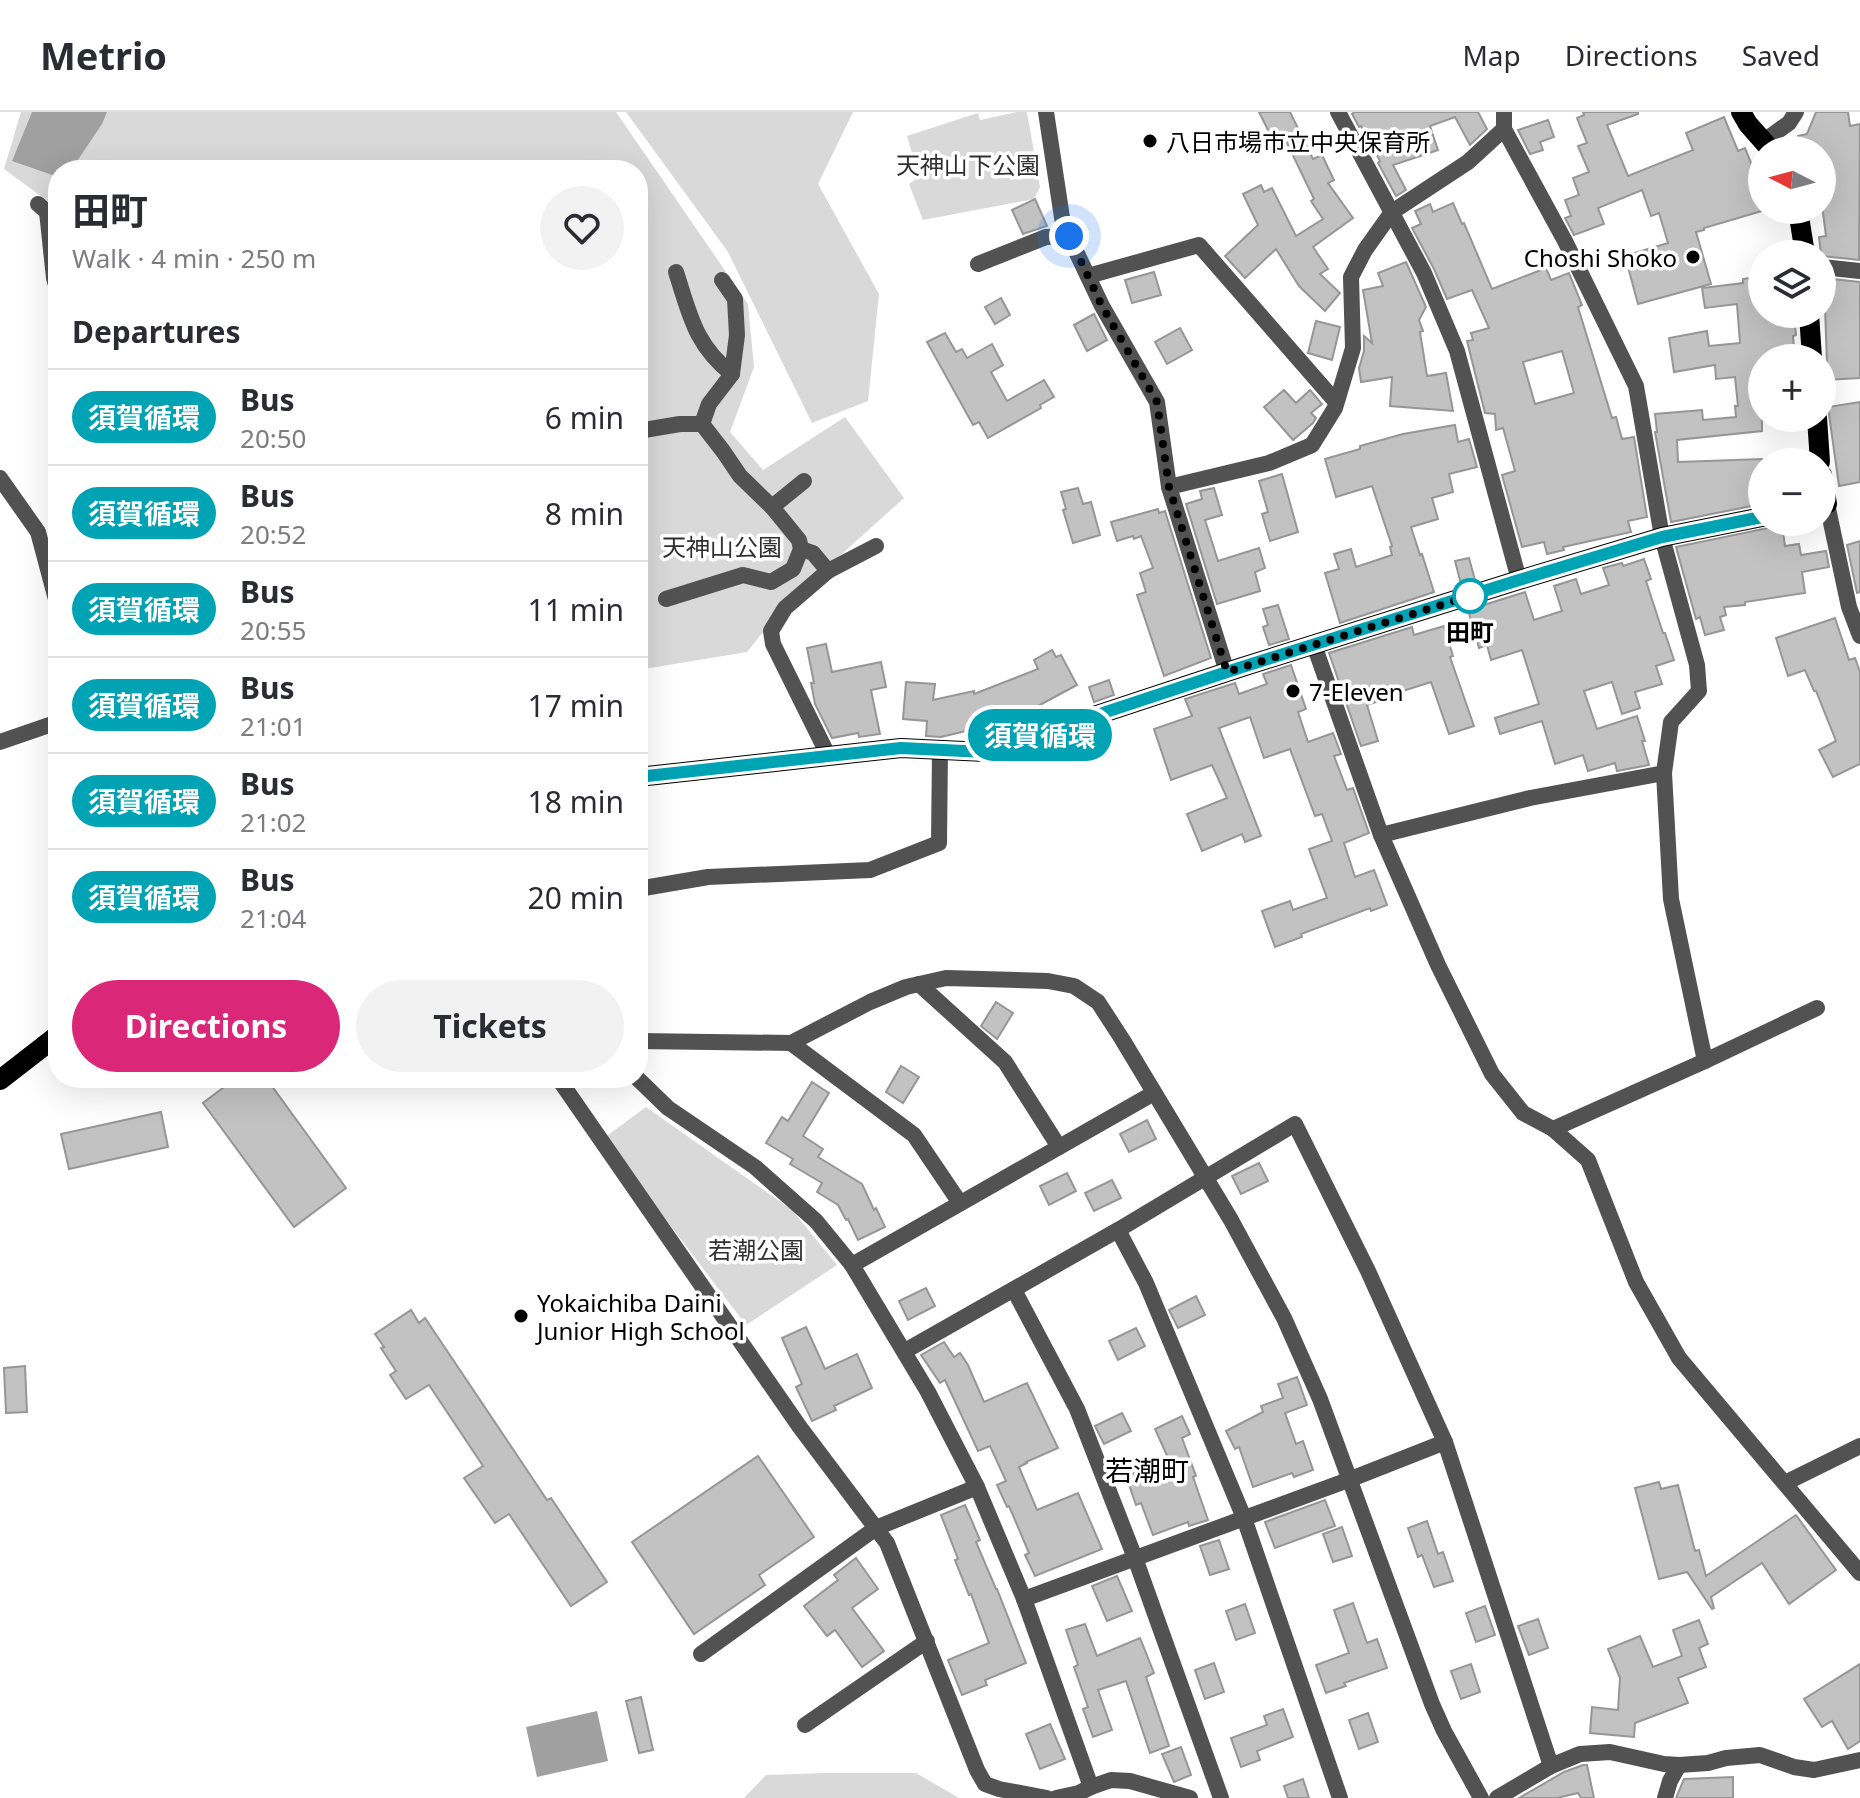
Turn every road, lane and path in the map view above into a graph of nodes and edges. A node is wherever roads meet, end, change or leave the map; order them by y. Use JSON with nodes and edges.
{"nodes":[{"id":1,"x":1046,"y":112,"type":"edge"},
{"id":2,"x":1338,"y":112,"type":"edge"},
{"id":3,"x":1741,"y":112,"type":"edge"},
{"id":4,"x":1796,"y":112,"type":"edge"},
{"id":5,"x":1504,"y":121,"type":"edge"},
{"id":6,"x":1759,"y":136,"type":"edge"},
{"id":7,"x":1777,"y":136,"type":"edge"},
{"id":8,"x":38,"y":204,"type":"dead end"},
{"id":9,"x":1392,"y":212,"type":"junction"},
{"id":10,"x":48,"y":221,"type":"edge"},
{"id":11,"x":1069,"y":236,"type":"junction"},
{"id":12,"x":978,"y":264,"type":"dead end"},
{"id":13,"x":1836,"y":268,"type":"edge"},
{"id":14,"x":1860,"y":271,"type":"edge"},
{"id":15,"x":676,"y":272,"type":"dead end"},
{"id":16,"x":1088,"y":276,"type":"junction"},
{"id":17,"x":722,"y":280,"type":"dead end"},
{"id":18,"x":732,"y":374,"type":"junction"},
{"id":19,"x":1336,"y":402,"type":"junction"},
{"id":20,"x":702,"y":424,"type":"junction"},
{"id":21,"x":648,"y":429,"type":"edge"},
{"id":22,"x":0,"y":478,"type":"edge"},
{"id":23,"x":804,"y":481,"type":"dead end"},
{"id":24,"x":1169,"y":487,"type":"junction"},
{"id":25,"x":772,"y":507,"type":"junction"},
{"id":26,"x":1748,"y":520,"type":"edge"},
{"id":27,"x":1832,"y":536,"type":"edge"},
{"id":28,"x":1662,"y":537,"type":"junction"},
{"id":29,"x":876,"y":546,"type":"dead end"},
{"id":30,"x":801,"y":549,"type":"junction"},
{"id":31,"x":48,"y":570,"type":"edge"},
{"id":32,"x":828,"y":571,"type":"junction"},
{"id":33,"x":1519,"y":580,"type":"junction"},
{"id":34,"x":666,"y":599,"type":"dead end"},
{"id":35,"x":1860,"y":636,"type":"edge"},
{"id":36,"x":1314,"y":645,"type":"junction"},
{"id":37,"x":1227,"y":672,"type":"junction"},
{"id":38,"x":48,"y":725,"type":"edge"},
{"id":39,"x":0,"y":742,"type":"edge"},
{"id":40,"x":940,"y":750,"type":"junction"},
{"id":41,"x":828,"y":755,"type":"junction"},
{"id":42,"x":1664,"y":773,"type":"junction"},
{"id":43,"x":648,"y":776,"type":"edge"},
{"id":44,"x":1381,"y":835,"type":"junction"},
{"id":45,"x":648,"y":887,"type":"edge"},
{"id":46,"x":919,"y":984,"type":"junction"},
{"id":47,"x":1817,"y":1008,"type":"dead end"},
{"id":48,"x":648,"y":1041,"type":"edge"},
{"id":49,"x":48,"y":1043,"type":"edge"},
{"id":50,"x":791,"y":1043,"type":"junction"},
{"id":51,"x":1705,"y":1061,"type":"junction"},
{"id":52,"x":0,"y":1080,"type":"edge"},
{"id":53,"x":565,"y":1088,"type":"edge"},
{"id":54,"x":647,"y":1088,"type":"edge"},
{"id":55,"x":1154,"y":1093,"type":"junction"},
{"id":56,"x":1553,"y":1129,"type":"junction"},
{"id":57,"x":1059,"y":1147,"type":"junction"},
{"id":58,"x":1206,"y":1178,"type":"junction"},
{"id":59,"x":960,"y":1203,"type":"junction"},
{"id":60,"x":1118,"y":1230,"type":"junction"},
{"id":61,"x":852,"y":1265,"type":"junction"},
{"id":62,"x":1014,"y":1290,"type":"junction"},
{"id":63,"x":905,"y":1351,"type":"junction"},
{"id":64,"x":1445,"y":1442,"type":"junction"},
{"id":65,"x":1860,"y":1446,"type":"edge"},
{"id":66,"x":1351,"y":1479,"type":"junction"},
{"id":67,"x":1785,"y":1483,"type":"junction"},
{"id":68,"x":977,"y":1487,"type":"junction"},
{"id":69,"x":1244,"y":1518,"type":"junction"},
{"id":70,"x":876,"y":1528,"type":"junction"},
{"id":71,"x":1135,"y":1558,"type":"junction"},
{"id":72,"x":1860,"y":1573,"type":"edge"},
{"id":73,"x":1024,"y":1599,"type":"junction"},
{"id":74,"x":927,"y":1641,"type":"junction"},
{"id":75,"x":701,"y":1654,"type":"dead end"},
{"id":76,"x":805,"y":1725,"type":"dead end"},
{"id":77,"x":1860,"y":1760,"type":"edge"},
{"id":78,"x":1679,"y":1765,"type":"junction"},
{"id":79,"x":1551,"y":1766,"type":"junction"},
{"id":80,"x":1091,"y":1787,"type":"junction"},
{"id":81,"x":1047,"y":1798,"type":"edge"},
{"id":82,"x":1056,"y":1798,"type":"edge"},
{"id":83,"x":1190,"y":1798,"type":"edge"},
{"id":84,"x":1221,"y":1798,"type":"edge"},
{"id":85,"x":1340,"y":1798,"type":"edge"},
{"id":86,"x":1481,"y":1798,"type":"edge"},
{"id":87,"x":1497,"y":1798,"type":"edge"},
{"id":88,"x":1665,"y":1798,"type":"edge"}],
"edges":[{"from":1,"to":11,"type":"street"},
{"from":2,"to":9,"type":"street"},
{"from":3,"to":6,"type":"main road"},
{"from":4,"to":7,"type":"street"},
{"from":5,"to":9,"type":"street"},
{"from":5,"to":28,"type":"street"},
{"from":8,"to":10,"type":"street"},
{"from":9,"to":19,"type":"street"},
{"from":9,"to":33,"type":"street"},
{"from":11,"to":12,"type":"street"},
{"from":11,"to":16,"type":"street"},
{"from":13,"to":14,"type":"street"},
{"from":15,"to":18,"type":"street"},
{"from":16,"to":19,"type":"street"},
{"from":16,"to":24,"type":"street"},
{"from":17,"to":18,"type":"street"},
{"from":18,"to":20,"type":"street"},
{"from":19,"to":24,"type":"street"},
{"from":20,"to":21,"type":"street"},
{"from":20,"to":25,"type":"street"},
{"from":22,"to":31,"type":"street"},
{"from":23,"to":25,"type":"street"},
{"from":24,"to":37,"type":"street"},
{"from":25,"to":30,"type":"street"},
{"from":26,"to":28,"type":"main road"},
{"from":27,"to":35,"type":"street"},
{"from":28,"to":33,"type":"main road"},
{"from":28,"to":42,"type":"street"},
{"from":29,"to":32,"type":"street"},
{"from":30,"to":32,"type":"street"},
{"from":30,"to":34,"type":"street"},
{"from":32,"to":41,"type":"street"},
{"from":33,"to":36,"type":"main road"},
{"from":36,"to":37,"type":"main road"},
{"from":36,"to":44,"type":"street"},
{"from":37,"to":40,"type":"main road"},
{"from":38,"to":39,"type":"street"},
{"from":40,"to":41,"type":"main road"},
{"from":40,"to":45,"type":"street"},
{"from":41,"to":43,"type":"main road"},
{"from":42,"to":44,"type":"street"},
{"from":42,"to":51,"type":"street"},
{"from":44,"to":56,"type":"street"},
{"from":46,"to":50,"type":"street"},
{"from":46,"to":55,"type":"street"},
{"from":46,"to":57,"type":"street"},
{"from":47,"to":51,"type":"street"},
{"from":48,"to":50,"type":"street"},
{"from":49,"to":52,"type":"main road"},
{"from":50,"to":59,"type":"street"},
{"from":51,"to":56,"type":"street"},
{"from":53,"to":70,"type":"street"},
{"from":54,"to":61,"type":"street"},
{"from":55,"to":57,"type":"street"},
{"from":55,"to":58,"type":"street"},
{"from":56,"to":67,"type":"street"},
{"from":57,"to":59,"type":"street"},
{"from":58,"to":60,"type":"street"},
{"from":58,"to":64,"type":"street"},
{"from":58,"to":66,"type":"street"},
{"from":59,"to":61,"type":"street"},
{"from":60,"to":62,"type":"street"},
{"from":60,"to":69,"type":"street"},
{"from":61,"to":63,"type":"street"},
{"from":62,"to":63,"type":"street"},
{"from":62,"to":71,"type":"street"},
{"from":63,"to":68,"type":"street"},
{"from":64,"to":66,"type":"street"},
{"from":64,"to":79,"type":"street"},
{"from":65,"to":67,"type":"street"},
{"from":66,"to":69,"type":"street"},
{"from":66,"to":86,"type":"street"},
{"from":67,"to":72,"type":"street"},
{"from":68,"to":70,"type":"street"},
{"from":68,"to":73,"type":"street"},
{"from":69,"to":71,"type":"street"},
{"from":69,"to":85,"type":"street"},
{"from":70,"to":74,"type":"street"},
{"from":70,"to":75,"type":"street"},
{"from":71,"to":73,"type":"street"},
{"from":71,"to":84,"type":"street"},
{"from":73,"to":80,"type":"street"},
{"from":74,"to":76,"type":"street"},
{"from":74,"to":81,"type":"street"},
{"from":77,"to":78,"type":"street"},
{"from":78,"to":79,"type":"street"},
{"from":78,"to":88,"type":"street"},
{"from":79,"to":87,"type":"street"},
{"from":80,"to":82,"type":"street"},
{"from":80,"to":83,"type":"street"}]}
